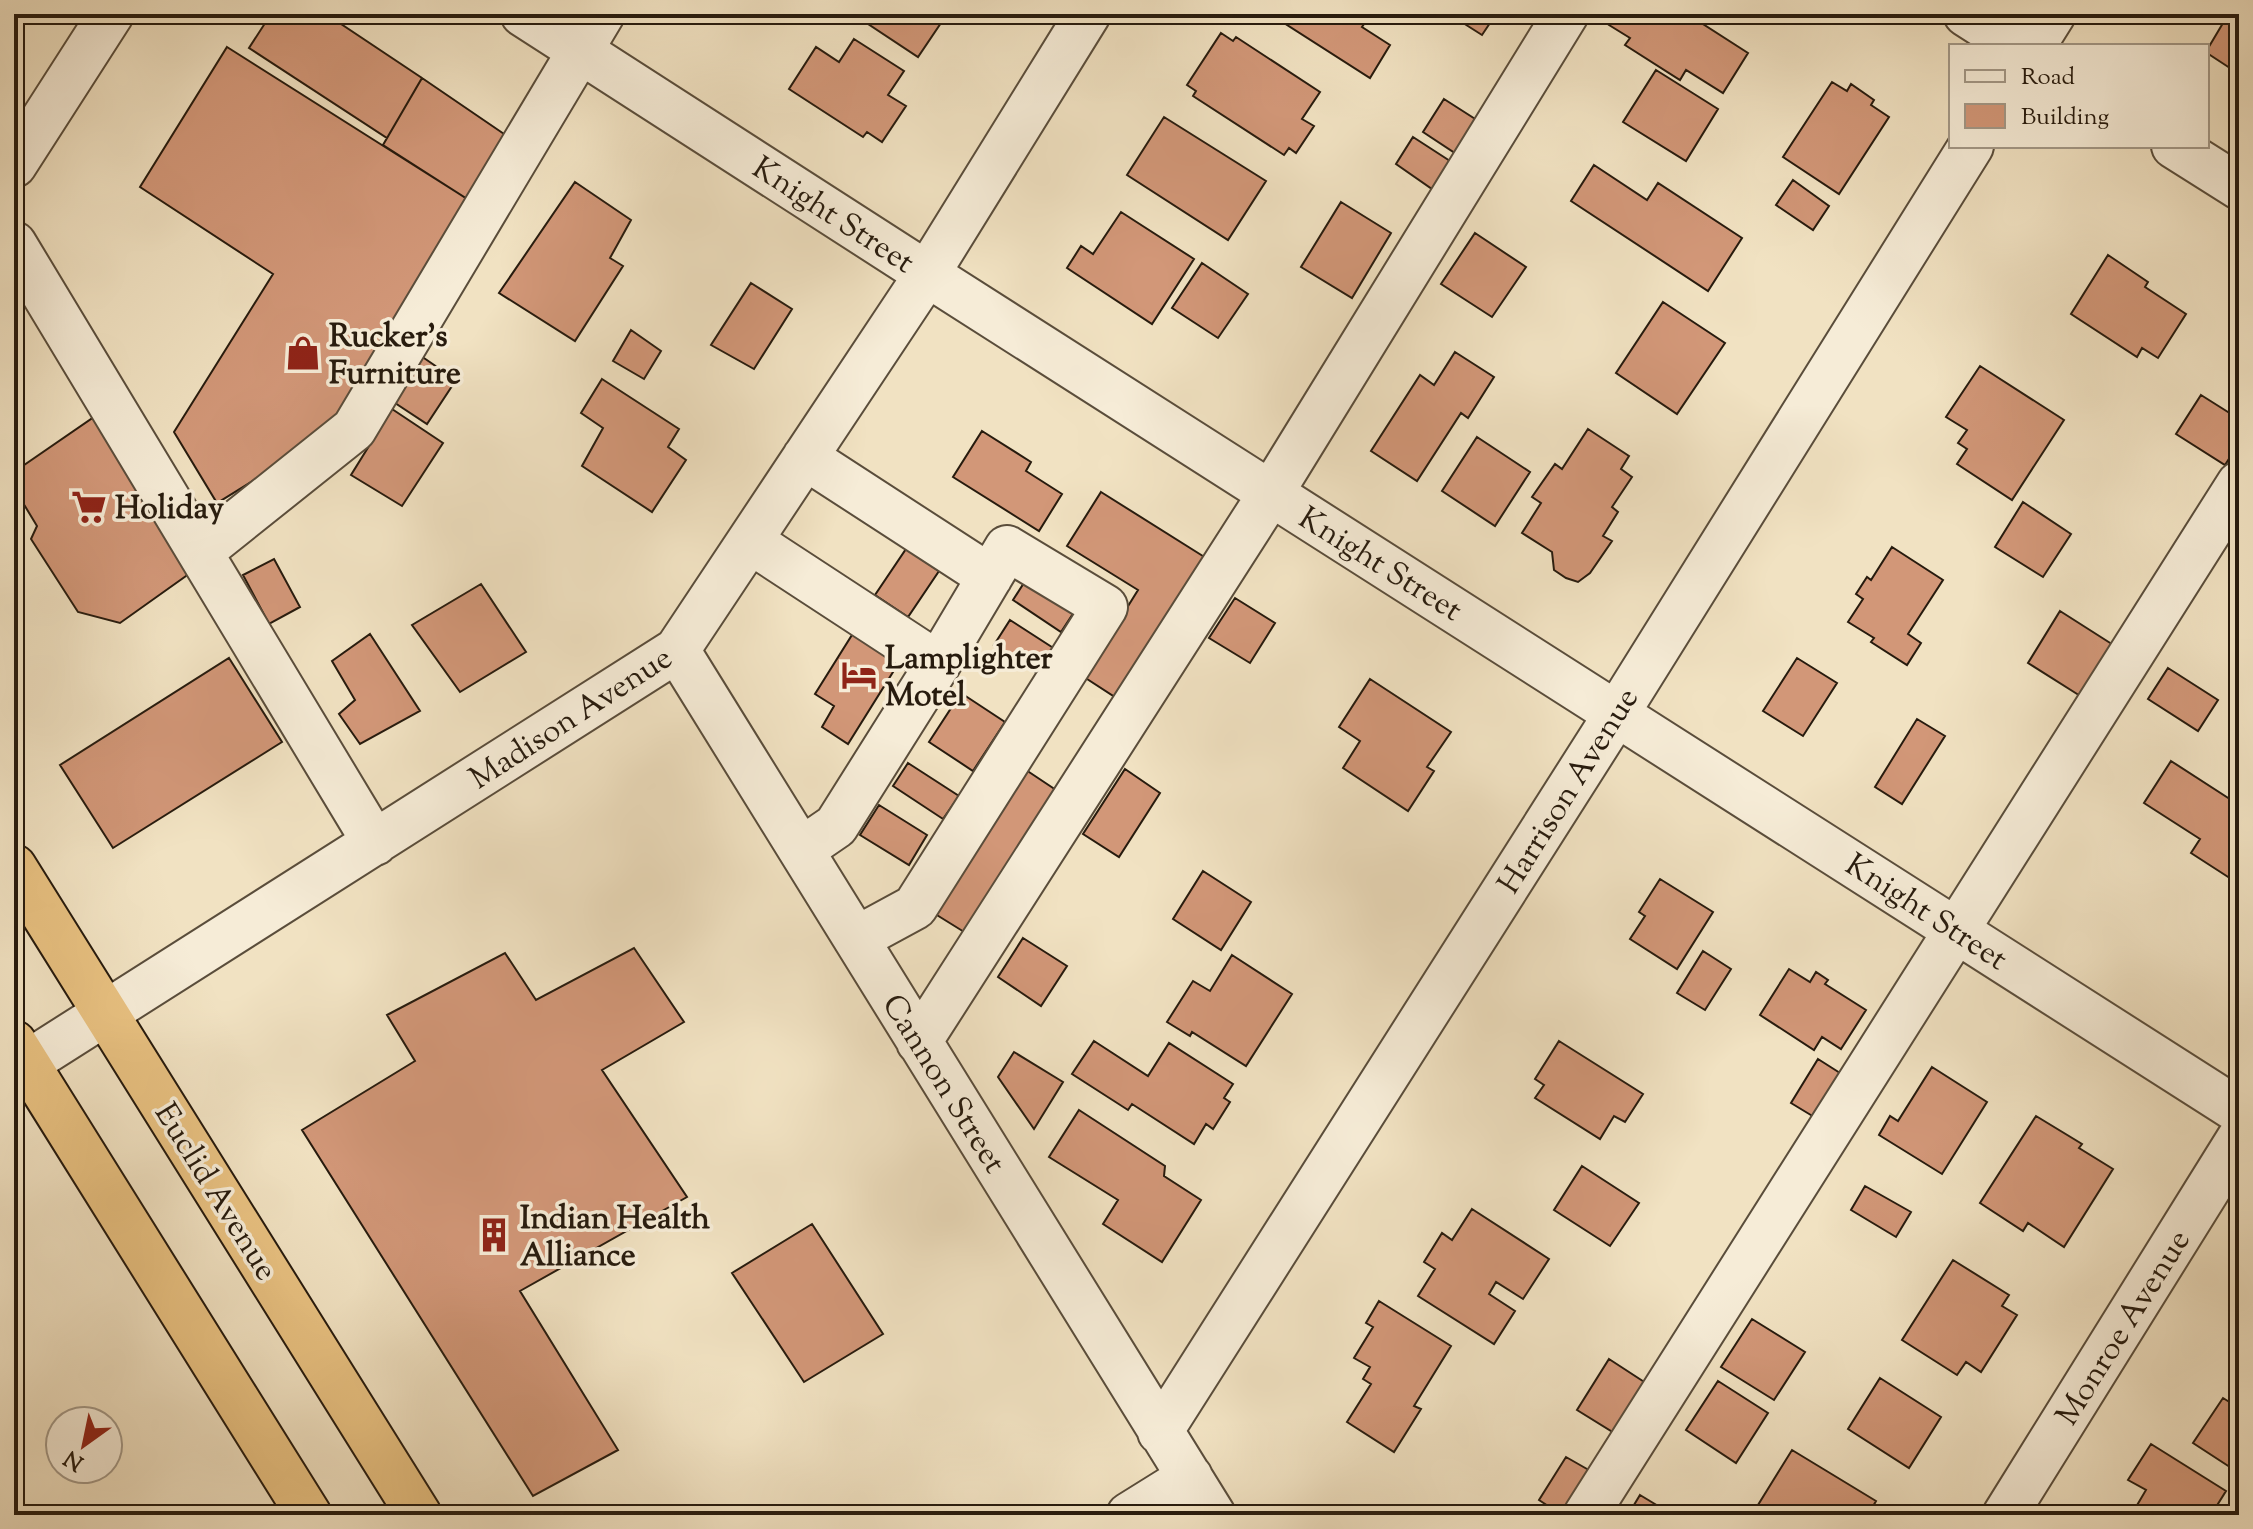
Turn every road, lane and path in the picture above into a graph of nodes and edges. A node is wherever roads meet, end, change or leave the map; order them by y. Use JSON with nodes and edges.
{"nodes":[{"id":1,"x":111,"y":14,"type":"edge"},
{"id":2,"x":523,"y":14,"type":"edge"},
{"id":3,"x":602,"y":14,"type":"edge"},
{"id":4,"x":1088,"y":14,"type":"edge"},
{"id":5,"x":1566,"y":14,"type":"edge"},
{"id":6,"x":1966,"y":14,"type":"edge"},
{"id":7,"x":2053,"y":14,"type":"edge"},
{"id":8,"x":2013,"y":44,"type":"edge"},
{"id":9,"x":2034,"y":44,"type":"edge"},
{"id":10,"x":579,"y":50,"type":"junction"},
{"id":11,"x":1970,"y":148,"type":"edge"},
{"id":12,"x":2177,"y":148,"type":"edge"},
{"id":13,"x":14,"y":165,"type":"edge"},
{"id":14,"x":2239,"y":187,"type":"edge"},
{"id":15,"x":14,"y":244,"type":"edge"},
{"id":16,"x":927,"y":274,"type":"junction"},
{"id":17,"x":805,"y":457,"type":"junction"},
{"id":18,"x":2239,"y":484,"type":"edge"},
{"id":19,"x":1271,"y":493,"type":"junction"},
{"id":20,"x":750,"y":541,"type":"junction"},
{"id":21,"x":200,"y":552,"type":"junction"},
{"id":22,"x":990,"y":577,"type":"junction"},
{"id":23,"x":677,"y":650,"type":"junction"},
{"id":24,"x":938,"y":664,"type":"junction"},
{"id":25,"x":1617,"y":713,"type":"junction"},
{"id":26,"x":375,"y":843,"type":"junction"},
{"id":27,"x":801,"y":850,"type":"junction"},
{"id":28,"x":14,"y":867,"type":"edge"},
{"id":29,"x":1957,"y":930,"type":"junction"},
{"id":30,"x":856,"y":939,"type":"junction"},
{"id":31,"x":106,"y":1014,"type":"junction"},
{"id":32,"x":919,"y":1042,"type":"junction"},
{"id":33,"x":20,"y":1053,"type":"edge"},
{"id":34,"x":2239,"y":1111,"type":"edge"},
{"id":35,"x":2239,"y":1139,"type":"edge"},
{"id":36,"x":1160,"y":1432,"type":"junction"},
{"id":37,"x":1190,"y":1477,"type":"junction"},
{"id":38,"x":2022,"y":1506,"type":"edge"},
{"id":39,"x":309,"y":1515,"type":"edge"},
{"id":40,"x":419,"y":1515,"type":"edge"},
{"id":41,"x":1129,"y":1515,"type":"edge"},
{"id":42,"x":1213,"y":1515,"type":"edge"},
{"id":43,"x":1586,"y":1515,"type":"edge"}],
"edges":[{"from":1,"to":13,"type":"street"},
{"from":2,"to":10,"type":"street","name":"Knight Street"},
{"from":3,"to":10,"type":"street"},
{"from":4,"to":16,"type":"street","name":"Madison Avenue"},
{"from":5,"to":19,"type":"street"},
{"from":6,"to":8,"type":"street"},
{"from":7,"to":9,"type":"street"},
{"from":10,"to":16,"type":"street","name":"Knight Street"},
{"from":10,"to":21,"type":"street"},
{"from":11,"to":25,"type":"street","name":"Harrison Avenue"},
{"from":12,"to":14,"type":"street"},
{"from":15,"to":21,"type":"street"},
{"from":16,"to":17,"type":"street","name":"Madison Avenue"},
{"from":16,"to":19,"type":"street","name":"Knight Street"},
{"from":17,"to":20,"type":"street","name":"Madison Avenue"},
{"from":17,"to":22,"type":"street"},
{"from":18,"to":29,"type":"street"},
{"from":19,"to":25,"type":"street","name":"Knight Street"},
{"from":19,"to":32,"type":"street"},
{"from":20,"to":23,"type":"street","name":"Madison Avenue"},
{"from":20,"to":24,"type":"street"},
{"from":21,"to":26,"type":"street"},
{"from":22,"to":24,"type":"street"},
{"from":22,"to":30,"type":"street"},
{"from":23,"to":26,"type":"street","name":"Madison Avenue"},
{"from":23,"to":27,"type":"street","name":"Cannon Street"},
{"from":24,"to":27,"type":"street"},
{"from":25,"to":29,"type":"street","name":"Knight Street"},
{"from":25,"to":36,"type":"street","name":"Harrison Avenue"},
{"from":26,"to":31,"type":"street","name":"Madison Avenue"},
{"from":27,"to":30,"type":"street","name":"Cannon Street"},
{"from":28,"to":31,"type":"highway","name":"Euclid Avenue"},
{"from":29,"to":34,"type":"street","name":"Knight Street"},
{"from":29,"to":43,"type":"street"},
{"from":30,"to":32,"type":"street","name":"Cannon Street"},
{"from":31,"to":33,"type":"street","name":"Madison Avenue"},
{"from":31,"to":40,"type":"highway","name":"Euclid Avenue"},
{"from":32,"to":36,"type":"street","name":"Cannon Street"},
{"from":33,"to":39,"type":"highway"},
{"from":35,"to":38,"type":"street","name":"Monroe Avenue"},
{"from":36,"to":37,"type":"street","name":"Cannon Street"},
{"from":37,"to":41,"type":"street"},
{"from":37,"to":42,"type":"street","name":"Cannon Street"}]}
